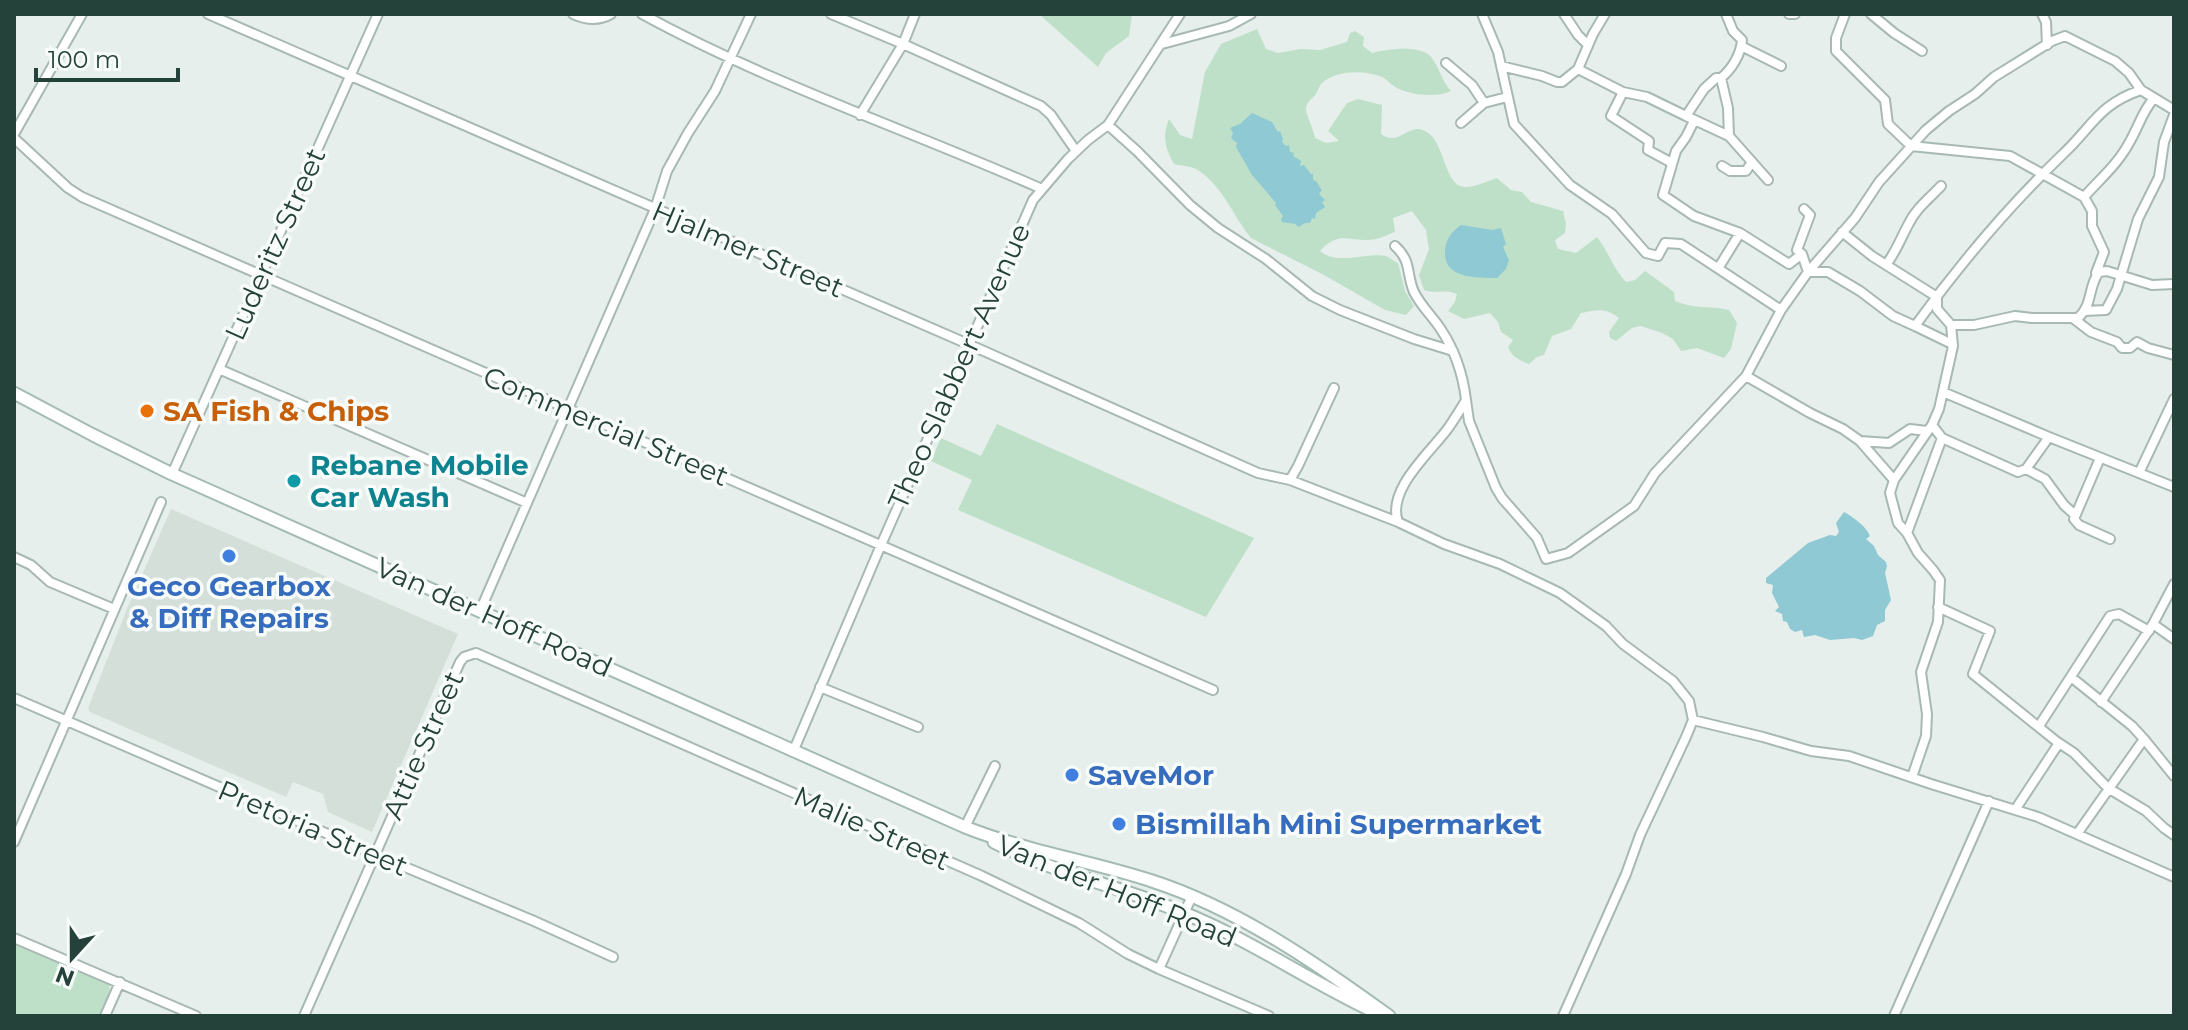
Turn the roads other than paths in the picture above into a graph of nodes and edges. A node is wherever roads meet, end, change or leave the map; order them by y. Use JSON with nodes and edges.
{"nodes":[{"id":1,"x":82,"y":14,"type":"edge"},
{"id":2,"x":208,"y":14,"type":"edge"},
{"id":3,"x":378,"y":14,"type":"edge"},
{"id":4,"x":573,"y":14,"type":"edge"},
{"id":5,"x":611,"y":14,"type":"edge"},
{"id":6,"x":642,"y":14,"type":"edge"},
{"id":7,"x":751,"y":14,"type":"edge"},
{"id":8,"x":831,"y":14,"type":"edge"},
{"id":9,"x":915,"y":14,"type":"edge"},
{"id":10,"x":1180,"y":14,"type":"edge"},
{"id":11,"x":1251,"y":14,"type":"edge"},
{"id":12,"x":1482,"y":14,"type":"edge"},
{"id":13,"x":1564,"y":14,"type":"edge"},
{"id":14,"x":1605,"y":14,"type":"edge"},
{"id":15,"x":1726,"y":14,"type":"edge"},
{"id":16,"x":1789,"y":14,"type":"edge"},
{"id":17,"x":1795,"y":14,"type":"edge"},
{"id":18,"x":1845,"y":14,"type":"edge"},
{"id":19,"x":1871,"y":14,"type":"edge"},
{"id":20,"x":2042,"y":14,"type":"edge"},
{"id":21,"x":903,"y":44,"type":"junction"},
{"id":22,"x":1162,"y":44,"type":"junction"},
{"id":23,"x":1588,"y":45,"type":"junction"},
{"id":24,"x":2047,"y":45,"type":"junction"},
{"id":25,"x":1741,"y":46,"type":"junction"},
{"id":26,"x":1922,"y":51,"type":"dead end"},
{"id":27,"x":730,"y":58,"type":"junction"},
{"id":28,"x":1446,"y":63,"type":"dead end"},
{"id":29,"x":1501,"y":66,"type":"junction"},
{"id":30,"x":1781,"y":66,"type":"dead end"},
{"id":31,"x":1578,"y":69,"type":"junction"},
{"id":32,"x":349,"y":76,"type":"junction"},
{"id":33,"x":1721,"y":78,"type":"junction"},
{"id":34,"x":2141,"y":90,"type":"junction"},
{"id":35,"x":1623,"y":92,"type":"junction"},
{"id":36,"x":1507,"y":97,"type":"junction"},
{"id":37,"x":2154,"y":98,"type":"junction"},
{"id":38,"x":1484,"y":103,"type":"junction"},
{"id":39,"x":2174,"y":113,"type":"edge"},
{"id":40,"x":860,"y":115,"type":"junction"},
{"id":41,"x":1690,"y":118,"type":"junction"},
{"id":42,"x":1461,"y":123,"type":"dead end"},
{"id":43,"x":1108,"y":125,"type":"junction"},
{"id":44,"x":14,"y":136,"type":"edge"},
{"id":45,"x":1729,"y":136,"type":"junction"},
{"id":46,"x":2164,"y":142,"type":"junction"},
{"id":47,"x":1911,"y":146,"type":"junction"},
{"id":48,"x":2174,"y":147,"type":"edge"},
{"id":49,"x":1076,"y":151,"type":"junction"},
{"id":50,"x":1752,"y":162,"type":"junction"},
{"id":51,"x":1672,"y":163,"type":"junction"},
{"id":52,"x":1722,"y":166,"type":"dead end"},
{"id":53,"x":2042,"y":173,"type":"junction"},
{"id":54,"x":1768,"y":180,"type":"dead end"},
{"id":55,"x":1941,"y":186,"type":"dead end"},
{"id":56,"x":1042,"y":189,"type":"junction"},
{"id":57,"x":2084,"y":197,"type":"junction"},
{"id":58,"x":655,"y":209,"type":"junction"},
{"id":59,"x":1804,"y":209,"type":"dead end"},
{"id":60,"x":1842,"y":232,"type":"junction"},
{"id":61,"x":1740,"y":233,"type":"junction"},
{"id":62,"x":1395,"y":246,"type":"dead end"},
{"id":63,"x":1802,"y":254,"type":"junction"},
{"id":64,"x":1886,"y":265,"type":"junction"},
{"id":65,"x":1719,"y":267,"type":"junction"},
{"id":66,"x":1808,"y":272,"type":"junction"},
{"id":67,"x":2096,"y":274,"type":"junction"},
{"id":68,"x":261,"y":276,"type":"junction"},
{"id":69,"x":2119,"y":276,"type":"junction"},
{"id":70,"x":2174,"y":284,"type":"edge"},
{"id":71,"x":1937,"y":297,"type":"junction"},
{"id":72,"x":1781,"y":310,"type":"junction"},
{"id":73,"x":2085,"y":311,"type":"junction"},
{"id":74,"x":2074,"y":319,"type":"junction"},
{"id":75,"x":1951,"y":325,"type":"junction"},
{"id":76,"x":1915,"y":326,"type":"junction"},
{"id":77,"x":968,"y":344,"type":"junction"},
{"id":78,"x":1952,"y":344,"type":"junction"},
{"id":79,"x":1453,"y":351,"type":"junction"},
{"id":80,"x":2174,"y":355,"type":"edge"},
{"id":81,"x":219,"y":369,"type":"junction"},
{"id":82,"x":1746,"y":376,"type":"junction"},
{"id":83,"x":1334,"y":388,"type":"dead end"},
{"id":84,"x":1943,"y":392,"type":"junction"},
{"id":85,"x":14,"y":393,"type":"edge"},
{"id":86,"x":2174,"y":399,"type":"edge"},
{"id":87,"x":1466,"y":400,"type":"junction"},
{"id":88,"x":567,"y":410,"type":"junction"},
{"id":89,"x":1930,"y":428,"type":"junction"},
{"id":90,"x":2049,"y":437,"type":"junction"},
{"id":91,"x":1942,"y":438,"type":"junction"},
{"id":92,"x":1860,"y":441,"type":"junction"},
{"id":93,"x":2100,"y":458,"type":"junction"},
{"id":94,"x":2026,"y":469,"type":"junction"},
{"id":95,"x":2139,"y":473,"type":"junction"},
{"id":96,"x":172,"y":474,"type":"junction"},
{"id":97,"x":1290,"y":480,"type":"junction"},
{"id":98,"x":1894,"y":480,"type":"junction"},
{"id":99,"x":2174,"y":487,"type":"edge"},
{"id":100,"x":161,"y":502,"type":"dead end"},
{"id":101,"x":527,"y":503,"type":"junction"},
{"id":102,"x":2075,"y":515,"type":"junction"},
{"id":103,"x":1398,"y":522,"type":"junction"},
{"id":104,"x":1907,"y":533,"type":"junction"},
{"id":105,"x":2110,"y":539,"type":"dead end"},
{"id":106,"x":881,"y":545,"type":"junction"},
{"id":107,"x":14,"y":557,"type":"edge"},
{"id":108,"x":2174,"y":584,"type":"edge"},
{"id":109,"x":1938,"y":607,"type":"junction"},
{"id":110,"x":114,"y":609,"type":"junction"},
{"id":111,"x":480,"y":611,"type":"junction"},
{"id":112,"x":2151,"y":628,"type":"junction"},
{"id":113,"x":2174,"y":639,"type":"edge"},
{"id":114,"x":470,"y":654,"type":"joint"},
{"id":115,"x":2071,"y":677,"type":"junction"},
{"id":116,"x":820,"y":687,"type":"junction"},
{"id":117,"x":1213,"y":690,"type":"dead end"},
{"id":118,"x":14,"y":698,"type":"edge"},
{"id":119,"x":2101,"y":702,"type":"junction"},
{"id":120,"x":1693,"y":720,"type":"junction"},
{"id":121,"x":66,"y":721,"type":"junction"},
{"id":122,"x":2039,"y":726,"type":"junction"},
{"id":123,"x":918,"y":727,"type":"dead end"},
{"id":124,"x":2144,"y":739,"type":"junction"},
{"id":125,"x":2059,"y":743,"type":"junction"},
{"id":126,"x":793,"y":752,"type":"junction"},
{"id":127,"x":995,"y":766,"type":"dead end"},
{"id":128,"x":2174,"y":776,"type":"edge"},
{"id":129,"x":1912,"y":777,"type":"junction"},
{"id":130,"x":2108,"y":788,"type":"junction"},
{"id":131,"x":1989,"y":801,"type":"junction"},
{"id":132,"x":2015,"y":810,"type":"junction"},
{"id":133,"x":965,"y":827,"type":"junction"},
{"id":134,"x":978,"y":832,"type":"junction"},
{"id":135,"x":2077,"y":834,"type":"junction"},
{"id":136,"x":2174,"y":835,"type":"edge"},
{"id":137,"x":14,"y":842,"type":"edge"},
{"id":138,"x":374,"y":854,"type":"junction"},
{"id":139,"x":2174,"y":877,"type":"edge"},
{"id":140,"x":1192,"y":896,"type":"junction"},
{"id":141,"x":1184,"y":913,"type":"junction"},
{"id":142,"x":14,"y":938,"type":"edge"},
{"id":143,"x":613,"y":957,"type":"dead end"},
{"id":144,"x":1159,"y":969,"type":"junction"},
{"id":145,"x":120,"y":982,"type":"junction"},
{"id":146,"x":105,"y":1016,"type":"edge"},
{"id":147,"x":196,"y":1016,"type":"edge"},
{"id":148,"x":304,"y":1016,"type":"edge"},
{"id":149,"x":1269,"y":1016,"type":"edge"},
{"id":150,"x":1386,"y":1016,"type":"edge"},
{"id":151,"x":1563,"y":1016,"type":"edge"},
{"id":152,"x":1894,"y":1016,"type":"edge"}],
"edges":[{"from":1,"to":44,"type":"street"},
{"from":2,"to":32,"type":"street","name":"Hjalmer Street"},
{"from":3,"to":32,"type":"street","name":"Luderitz Street"},
{"from":4,"to":5,"type":"street"},
{"from":6,"to":27,"type":"street"},
{"from":7,"to":27,"type":"street"},
{"from":8,"to":21,"type":"street"},
{"from":9,"to":21,"type":"street"},
{"from":10,"to":22,"type":"street","name":"Theo Slabbert Avenue"},
{"from":11,"to":22,"type":"street"},
{"from":12,"to":29,"type":"street"},
{"from":13,"to":23,"type":"street"},
{"from":14,"to":23,"type":"street"},
{"from":15,"to":25,"type":"street"},
{"from":16,"to":17,"type":"street"},
{"from":18,"to":47,"type":"street"},
{"from":19,"to":26,"type":"street"},
{"from":20,"to":24,"type":"street"},
{"from":21,"to":40,"type":"street"},
{"from":21,"to":49,"type":"street"},
{"from":22,"to":43,"type":"street","name":"Theo Slabbert Avenue"},
{"from":23,"to":31,"type":"street"},
{"from":24,"to":34,"type":"street"},
{"from":24,"to":47,"type":"street"},
{"from":25,"to":30,"type":"street"},
{"from":25,"to":33,"type":"street"},
{"from":27,"to":40,"type":"street"},
{"from":27,"to":58,"type":"street"},
{"from":28,"to":38,"type":"street"},
{"from":29,"to":31,"type":"street"},
{"from":29,"to":36,"type":"street"},
{"from":31,"to":35,"type":"street"},
{"from":32,"to":58,"type":"street","name":"Hjalmer Street"},
{"from":32,"to":68,"type":"street","name":"Luderitz Street"},
{"from":33,"to":41,"type":"street"},
{"from":33,"to":45,"type":"street"},
{"from":34,"to":37,"type":"street"},
{"from":34,"to":53,"type":"street"},
{"from":35,"to":41,"type":"street"},
{"from":35,"to":51,"type":"street"},
{"from":36,"to":38,"type":"street"},
{"from":36,"to":65,"type":"street"},
{"from":37,"to":39,"type":"street"},
{"from":37,"to":57,"type":"street"},
{"from":38,"to":42,"type":"street"},
{"from":39,"to":46,"type":"street"},
{"from":40,"to":56,"type":"street"},
{"from":41,"to":45,"type":"street"},
{"from":41,"to":51,"type":"street"},
{"from":43,"to":49,"type":"street","name":"Theo Slabbert Avenue"},
{"from":43,"to":79,"type":"street"},
{"from":44,"to":68,"type":"street","name":"Commercial Street"},
{"from":45,"to":50,"type":"street"},
{"from":46,"to":48,"type":"street"},
{"from":46,"to":69,"type":"street"},
{"from":47,"to":53,"type":"street"},
{"from":47,"to":60,"type":"street"},
{"from":49,"to":56,"type":"street","name":"Theo Slabbert Avenue"},
{"from":50,"to":52,"type":"street"},
{"from":50,"to":54,"type":"street"},
{"from":51,"to":61,"type":"street"},
{"from":53,"to":57,"type":"street"},
{"from":53,"to":71,"type":"street"},
{"from":55,"to":64,"type":"street"},
{"from":56,"to":77,"type":"street","name":"Theo Slabbert Avenue"},
{"from":57,"to":67,"type":"street"},
{"from":58,"to":77,"type":"street","name":"Hjalmer Street"},
{"from":58,"to":88,"type":"street"},
{"from":59,"to":63,"type":"street"},
{"from":60,"to":64,"type":"street"},
{"from":60,"to":66,"type":"street"},
{"from":61,"to":63,"type":"street"},
{"from":61,"to":65,"type":"street"},
{"from":62,"to":79,"type":"street"},
{"from":63,"to":66,"type":"street"},
{"from":64,"to":71,"type":"street"},
{"from":65,"to":72,"type":"street"},
{"from":66,"to":72,"type":"street"},
{"from":66,"to":76,"type":"street"},
{"from":67,"to":69,"type":"street"},
{"from":67,"to":73,"type":"street"},
{"from":68,"to":81,"type":"street","name":"Luderitz Street"},
{"from":68,"to":88,"type":"street","name":"Commercial Street"},
{"from":69,"to":70,"type":"street"},
{"from":69,"to":73,"type":"street"},
{"from":71,"to":75,"type":"street"},
{"from":71,"to":76,"type":"street"},
{"from":72,"to":82,"type":"street"},
{"from":73,"to":74,"type":"street"},
{"from":74,"to":75,"type":"street"},
{"from":74,"to":80,"type":"street"},
{"from":75,"to":78,"type":"street"},
{"from":76,"to":78,"type":"street"},
{"from":77,"to":97,"type":"street","name":"Hjalmer Street"},
{"from":77,"to":106,"type":"street","name":"Theo Slabbert Avenue"},
{"from":78,"to":84,"type":"street"},
{"from":79,"to":87,"type":"street"},
{"from":81,"to":96,"type":"street","name":"Luderitz Street"},
{"from":81,"to":101,"type":"street"},
{"from":82,"to":87,"type":"street"},
{"from":82,"to":92,"type":"street"},
{"from":83,"to":97,"type":"street"},
{"from":84,"to":89,"type":"street"},
{"from":84,"to":90,"type":"street"},
{"from":85,"to":96,"type":"main road","name":"Van der Hoff Road"},
{"from":86,"to":95,"type":"street"},
{"from":87,"to":103,"type":"street"},
{"from":88,"to":101,"type":"street"},
{"from":88,"to":106,"type":"street","name":"Commercial Street"},
{"from":89,"to":91,"type":"street"},
{"from":89,"to":92,"type":"street"},
{"from":89,"to":98,"type":"street"},
{"from":90,"to":93,"type":"street"},
{"from":90,"to":94,"type":"street"},
{"from":91,"to":94,"type":"street"},
{"from":91,"to":104,"type":"street"},
{"from":92,"to":98,"type":"street"},
{"from":93,"to":95,"type":"street"},
{"from":93,"to":102,"type":"street"},
{"from":94,"to":102,"type":"street"},
{"from":95,"to":99,"type":"street"},
{"from":96,"to":111,"type":"main road","name":"Van der Hoff Road"},
{"from":97,"to":103,"type":"street","name":"Hjalmer Street"},
{"from":98,"to":104,"type":"street"},
{"from":100,"to":110,"type":"street"},
{"from":101,"to":111,"type":"street"},
{"from":102,"to":105,"type":"street"},
{"from":103,"to":120,"type":"street","name":"Hjalmer Street"},
{"from":104,"to":109,"type":"street"},
{"from":106,"to":116,"type":"street","name":"Theo Slabbert Avenue"},
{"from":106,"to":117,"type":"street","name":"Commercial Street"},
{"from":107,"to":110,"type":"street"},
{"from":108,"to":112,"type":"street"},
{"from":109,"to":122,"type":"street"},
{"from":109,"to":129,"type":"street"},
{"from":110,"to":121,"type":"street"},
{"from":111,"to":126,"type":"main road","name":"Van der Hoff Road"},
{"from":112,"to":113,"type":"street"},
{"from":112,"to":115,"type":"street"},
{"from":112,"to":119,"type":"street"},
{"from":114,"to":138,"type":"street","name":"Attie Street"},
{"from":114,"to":144,"type":"street","name":"Malie Street"},
{"from":115,"to":119,"type":"street"},
{"from":115,"to":122,"type":"street"},
{"from":116,"to":123,"type":"street"},
{"from":116,"to":126,"type":"street","name":"Theo Slabbert Avenue"},
{"from":118,"to":121,"type":"street","name":"Pretoria Street"},
{"from":119,"to":124,"type":"street"},
{"from":120,"to":129,"type":"street"},
{"from":120,"to":151,"type":"street"},
{"from":121,"to":137,"type":"street"},
{"from":121,"to":138,"type":"street","name":"Pretoria Street"},
{"from":122,"to":125,"type":"street"},
{"from":124,"to":128,"type":"street"},
{"from":124,"to":130,"type":"street"},
{"from":125,"to":130,"type":"street"},
{"from":125,"to":132,"type":"street"},
{"from":126,"to":133,"type":"main road","name":"Van der Hoff Road"},
{"from":127,"to":133,"type":"street"},
{"from":129,"to":131,"type":"street"},
{"from":130,"to":135,"type":"street"},
{"from":130,"to":136,"type":"street"},
{"from":131,"to":132,"type":"street"},
{"from":131,"to":152,"type":"street"},
{"from":132,"to":135,"type":"street"},
{"from":133,"to":134,"type":"main road","name":"Van der Hoff Road"},
{"from":134,"to":140,"type":"main road","name":"Van der Hoff Road"},
{"from":134,"to":141,"type":"main road","name":"Van der Hoff Road"},
{"from":135,"to":139,"type":"street"},
{"from":138,"to":143,"type":"street","name":"Pretoria Street"},
{"from":138,"to":148,"type":"street","name":"Attie Street"},
{"from":140,"to":141,"type":"street"},
{"from":140,"to":150,"type":"main road","name":"Van der Hoff Road"},
{"from":141,"to":144,"type":"street"},
{"from":141,"to":150,"type":"main road","name":"Van der Hoff Road"},
{"from":142,"to":145,"type":"street"},
{"from":144,"to":149,"type":"street","name":"Malie Street"},
{"from":145,"to":146,"type":"street"},
{"from":145,"to":147,"type":"street"}]}
